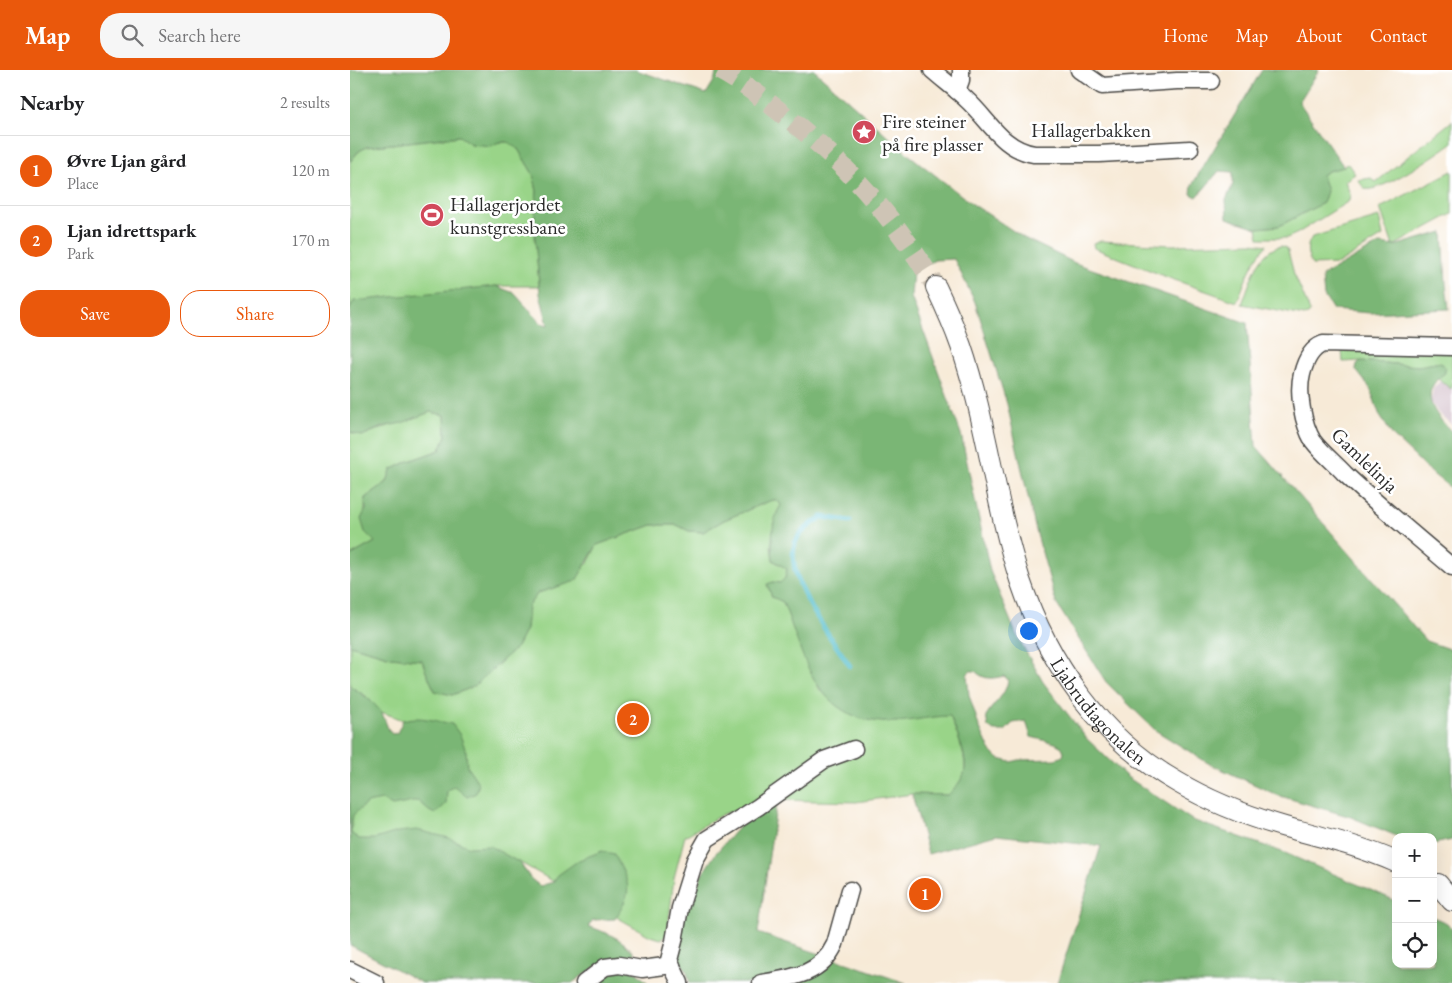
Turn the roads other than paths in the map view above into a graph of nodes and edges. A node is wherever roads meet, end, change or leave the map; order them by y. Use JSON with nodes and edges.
{"nodes":[{"id":1,"x":932,"y":70,"type":"edge"},
{"id":2,"x":961,"y":70,"type":"edge"},
{"id":3,"x":1079,"y":70,"type":"edge"},
{"id":4,"x":1211,"y":81,"type":"dead end"},
{"id":5,"x":958,"y":91,"type":"junction"},
{"id":6,"x":1190,"y":149,"type":"dead end"},
{"id":7,"x":936,"y":287,"type":"tunnel mouth"},
{"id":8,"x":1452,"y":346,"type":"edge"},
{"id":9,"x":1452,"y":567,"type":"edge"},
{"id":10,"x":854,"y":749,"type":"dead end"},
{"id":11,"x":1392,"y":861,"type":"edge"},
{"id":12,"x":1441,"y":885,"type":"edge"},
{"id":13,"x":850,"y":890,"type":"dead end"},
{"id":14,"x":1452,"y":901,"type":"edge"},
{"id":15,"x":670,"y":962,"type":"junction"},
{"id":16,"x":350,"y":970,"type":"edge"},
{"id":17,"x":376,"y":983,"type":"edge"},
{"id":18,"x":584,"y":983,"type":"edge"},
{"id":19,"x":680,"y":983,"type":"edge"},
{"id":20,"x":761,"y":983,"type":"edge"}],
"edges":[{"from":1,"to":5,"type":"street","name":"Hallagerbakken"},
{"from":2,"to":5,"type":"street"},
{"from":3,"to":4,"type":"street"},
{"from":5,"to":6,"type":"street","name":"Hallagerbakken"},
{"from":7,"to":11,"type":"main road","name":"Ljabrudiagonalen"},
{"from":8,"to":9,"type":"street","name":"Gamlelinja"},
{"from":10,"to":15,"type":"street"},
{"from":12,"to":14,"type":"main road"},
{"from":13,"to":20,"type":"street"},
{"from":15,"to":18,"type":"street"},
{"from":15,"to":19,"type":"street"},
{"from":16,"to":17,"type":"street"}]}
